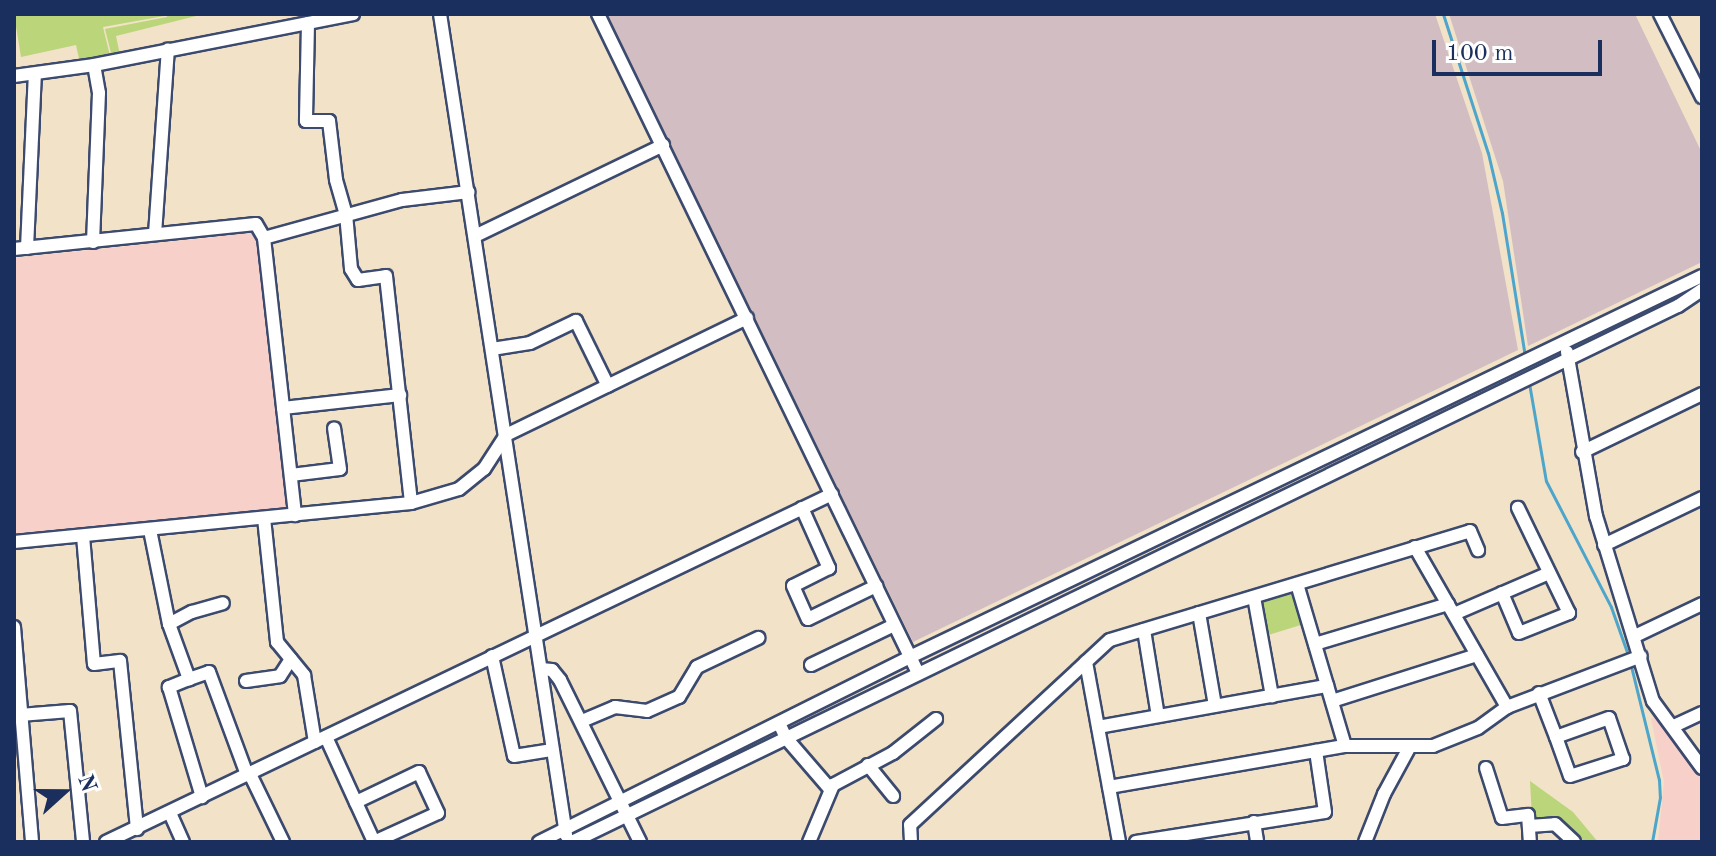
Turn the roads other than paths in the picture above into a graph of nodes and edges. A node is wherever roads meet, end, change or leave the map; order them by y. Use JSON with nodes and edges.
{"nodes":[{"id":1,"x":353,"y":14,"type":"edge"},
{"id":2,"x":440,"y":14,"type":"edge"},
{"id":3,"x":598,"y":14,"type":"edge"},
{"id":4,"x":1660,"y":14,"type":"edge"},
{"id":5,"x":308,"y":23,"type":"junction"},
{"id":6,"x":168,"y":49,"type":"junction"},
{"id":7,"x":94,"y":65,"type":"junction"},
{"id":8,"x":35,"y":75,"type":"junction"},
{"id":9,"x":14,"y":76,"type":"edge"},
{"id":10,"x":1702,"y":97,"type":"edge"},
{"id":11,"x":663,"y":145,"type":"junction"},
{"id":12,"x":469,"y":192,"type":"junction"},
{"id":13,"x":346,"y":214,"type":"junction"},
{"id":14,"x":155,"y":234,"type":"junction"},
{"id":15,"x":475,"y":236,"type":"junction"},
{"id":16,"x":264,"y":238,"type":"junction"},
{"id":17,"x":93,"y":242,"type":"junction"},
{"id":18,"x":21,"y":248,"type":"edge"},
{"id":19,"x":1702,"y":276,"type":"edge"},
{"id":20,"x":1702,"y":290,"type":"edge"},
{"id":21,"x":747,"y":318,"type":"junction"},
{"id":22,"x":1562,"y":341,"type":"junction"},
{"id":23,"x":492,"y":349,"type":"junction"},
{"id":24,"x":1570,"y":359,"type":"junction"},
{"id":25,"x":608,"y":386,"type":"junction"},
{"id":26,"x":1702,"y":394,"type":"edge"},
{"id":27,"x":400,"y":395,"type":"junction"},
{"id":28,"x":283,"y":408,"type":"junction"},
{"id":29,"x":334,"y":428,"type":"dead end"},
{"id":30,"x":506,"y":435,"type":"junction"},
{"id":31,"x":1582,"y":452,"type":"junction"},
{"id":32,"x":291,"y":475,"type":"junction"},
{"id":33,"x":832,"y":494,"type":"junction"},
{"id":34,"x":1702,"y":498,"type":"edge"},
{"id":35,"x":411,"y":503,"type":"junction"},
{"id":36,"x":802,"y":508,"type":"junction"},
{"id":37,"x":1518,"y":508,"type":"dead end"},
{"id":38,"x":295,"y":515,"type":"junction"},
{"id":39,"x":264,"y":518,"type":"junction"},
{"id":40,"x":150,"y":530,"type":"junction"},
{"id":41,"x":83,"y":536,"type":"junction"},
{"id":42,"x":14,"y":542,"type":"edge"},
{"id":43,"x":1604,"y":545,"type":"junction"},
{"id":44,"x":1415,"y":547,"type":"junction"},
{"id":45,"x":1478,"y":550,"type":"dead end"},
{"id":46,"x":1547,"y":574,"type":"junction"},
{"id":47,"x":1297,"y":584,"type":"junction"},
{"id":48,"x":876,"y":586,"type":"junction"},
{"id":49,"x":1502,"y":593,"type":"junction"},
{"id":50,"x":1254,"y":597,"type":"junction"},
{"id":51,"x":223,"y":603,"type":"dead end"},
{"id":52,"x":1702,"y":604,"type":"edge"},
{"id":53,"x":1451,"y":609,"type":"junction"},
{"id":54,"x":1199,"y":613,"type":"junction"},
{"id":55,"x":169,"y":624,"type":"junction"},
{"id":56,"x":894,"y":625,"type":"junction"},
{"id":57,"x":14,"y":627,"type":"edge"},
{"id":58,"x":1144,"y":630,"type":"junction"},
{"id":59,"x":536,"y":636,"type":"junction"},
{"id":60,"x":1635,"y":636,"type":"junction"},
{"id":61,"x":758,"y":638,"type":"dead end"},
{"id":62,"x":1315,"y":644,"type":"junction"},
{"id":63,"x":1477,"y":655,"type":"junction"},
{"id":64,"x":492,"y":656,"type":"junction"},
{"id":65,"x":910,"y":657,"type":"junction"},
{"id":66,"x":1633,"y":658,"type":"junction"},
{"id":67,"x":291,"y":659,"type":"junction"},
{"id":68,"x":1086,"y":662,"type":"junction"},
{"id":69,"x":811,"y":665,"type":"dead end"},
{"id":70,"x":541,"y":669,"type":"junction"},
{"id":71,"x":918,"y":673,"type":"junction"},
{"id":72,"x":189,"y":679,"type":"junction"},
{"id":73,"x":246,"y":681,"type":"dead end"},
{"id":74,"x":1327,"y":686,"type":"junction"},
{"id":75,"x":1539,"y":693,"type":"junction"},
{"id":76,"x":1272,"y":696,"type":"junction"},
{"id":77,"x":1332,"y":701,"type":"junction"},
{"id":78,"x":1215,"y":706,"type":"junction"},
{"id":79,"x":1507,"y":707,"type":"junction"},
{"id":80,"x":1702,"y":713,"type":"edge"},
{"id":81,"x":20,"y":715,"type":"junction"},
{"id":82,"x":1158,"y":716,"type":"junction"},
{"id":83,"x":936,"y":719,"type":"dead end"},
{"id":84,"x":582,"y":721,"type":"junction"},
{"id":85,"x":779,"y":723,"type":"junction"},
{"id":86,"x":1674,"y":726,"type":"junction"},
{"id":87,"x":1098,"y":727,"type":"junction"},
{"id":88,"x":1556,"y":737,"type":"junction"},
{"id":89,"x":786,"y":738,"type":"junction"},
{"id":90,"x":321,"y":739,"type":"junction"},
{"id":91,"x":1345,"y":746,"type":"junction"},
{"id":92,"x":1409,"y":748,"type":"junction"},
{"id":93,"x":553,"y":750,"type":"junction"},
{"id":94,"x":1316,"y":751,"type":"junction"},
{"id":95,"x":868,"y":765,"type":"junction"},
{"id":96,"x":1486,"y":768,"type":"dead end"},
{"id":97,"x":1702,"y":768,"type":"edge"},
{"id":98,"x":249,"y":774,"type":"junction"},
{"id":99,"x":1109,"y":787,"type":"junction"},
{"id":100,"x":830,"y":789,"type":"junction"},
{"id":101,"x":893,"y":796,"type":"dead end"},
{"id":102,"x":202,"y":797,"type":"junction"},
{"id":103,"x":621,"y":801,"type":"junction"},
{"id":104,"x":356,"y":802,"type":"junction"},
{"id":105,"x":170,"y":813,"type":"junction"},
{"id":106,"x":627,"y":815,"type":"junction"},
{"id":107,"x":1254,"y":822,"type":"junction"},
{"id":108,"x":1529,"y":826,"type":"junction"},
{"id":109,"x":137,"y":829,"type":"junction"},
{"id":110,"x":125,"y":838,"type":"edge"},
{"id":111,"x":568,"y":838,"type":"edge"},
{"id":112,"x":32,"y":842,"type":"edge"},
{"id":113,"x":83,"y":842,"type":"edge"},
{"id":114,"x":106,"y":842,"type":"edge"},
{"id":115,"x":183,"y":842,"type":"edge"},
{"id":116,"x":283,"y":842,"type":"edge"},
{"id":117,"x":539,"y":842,"type":"edge"},
{"id":118,"x":640,"y":842,"type":"edge"},
{"id":119,"x":809,"y":842,"type":"edge"},
{"id":120,"x":911,"y":842,"type":"edge"},
{"id":121,"x":1119,"y":842,"type":"edge"},
{"id":122,"x":1136,"y":842,"type":"edge"},
{"id":123,"x":1257,"y":842,"type":"edge"},
{"id":124,"x":1365,"y":842,"type":"edge"},
{"id":125,"x":1530,"y":842,"type":"edge"},
{"id":126,"x":1574,"y":842,"type":"edge"}],
"edges":[{"from":1,"to":5,"type":"street"},
{"from":2,"to":12,"type":"street"},
{"from":3,"to":11,"type":"street"},
{"from":4,"to":10,"type":"street"},
{"from":5,"to":6,"type":"street"},
{"from":5,"to":13,"type":"street"},
{"from":6,"to":7,"type":"street"},
{"from":6,"to":14,"type":"street"},
{"from":7,"to":8,"type":"street"},
{"from":7,"to":17,"type":"street"},
{"from":8,"to":9,"type":"street"},
{"from":8,"to":18,"type":"street"},
{"from":11,"to":15,"type":"street"},
{"from":11,"to":21,"type":"street"},
{"from":12,"to":13,"type":"street"},
{"from":12,"to":15,"type":"street"},
{"from":13,"to":16,"type":"street"},
{"from":13,"to":27,"type":"street"},
{"from":14,"to":16,"type":"street"},
{"from":14,"to":17,"type":"street"},
{"from":15,"to":23,"type":"street"},
{"from":16,"to":28,"type":"street"},
{"from":17,"to":18,"type":"street"},
{"from":19,"to":22,"type":"street"},
{"from":20,"to":24,"type":"street"},
{"from":21,"to":25,"type":"street"},
{"from":21,"to":33,"type":"street"},
{"from":22,"to":24,"type":"street"},
{"from":22,"to":65,"type":"street"},
{"from":23,"to":25,"type":"street"},
{"from":23,"to":30,"type":"street"},
{"from":24,"to":31,"type":"street"},
{"from":24,"to":71,"type":"street"},
{"from":25,"to":30,"type":"street"},
{"from":26,"to":31,"type":"street"},
{"from":27,"to":28,"type":"street"},
{"from":27,"to":35,"type":"street"},
{"from":28,"to":32,"type":"street"},
{"from":29,"to":32,"type":"street"},
{"from":30,"to":35,"type":"street"},
{"from":30,"to":59,"type":"street"},
{"from":31,"to":43,"type":"street"},
{"from":32,"to":38,"type":"street"},
{"from":33,"to":36,"type":"street"},
{"from":33,"to":48,"type":"street"},
{"from":34,"to":43,"type":"street"},
{"from":35,"to":38,"type":"street"},
{"from":36,"to":48,"type":"street"},
{"from":36,"to":59,"type":"street"},
{"from":37,"to":46,"type":"street"},
{"from":38,"to":39,"type":"street"},
{"from":39,"to":40,"type":"street"},
{"from":39,"to":67,"type":"street"},
{"from":40,"to":41,"type":"street"},
{"from":40,"to":55,"type":"street"},
{"from":41,"to":42,"type":"street"},
{"from":41,"to":109,"type":"street"},
{"from":43,"to":60,"type":"street"},
{"from":44,"to":45,"type":"street"},
{"from":44,"to":47,"type":"street"},
{"from":44,"to":53,"type":"street"},
{"from":46,"to":49,"type":"street"},
{"from":46,"to":49,"type":"street"},
{"from":47,"to":50,"type":"street"},
{"from":47,"to":62,"type":"street"},
{"from":48,"to":56,"type":"street"},
{"from":49,"to":53,"type":"street"},
{"from":50,"to":54,"type":"street"},
{"from":50,"to":76,"type":"street"},
{"from":51,"to":55,"type":"street"},
{"from":52,"to":60,"type":"street"},
{"from":53,"to":62,"type":"street"},
{"from":53,"to":63,"type":"street"},
{"from":54,"to":58,"type":"street"},
{"from":54,"to":78,"type":"street"},
{"from":55,"to":72,"type":"street"},
{"from":56,"to":65,"type":"street"},
{"from":56,"to":69,"type":"street"},
{"from":57,"to":81,"type":"street"},
{"from":58,"to":68,"type":"street"},
{"from":58,"to":82,"type":"street"},
{"from":59,"to":64,"type":"street"},
{"from":59,"to":70,"type":"street"},
{"from":60,"to":66,"type":"street"},
{"from":61,"to":84,"type":"street"},
{"from":62,"to":74,"type":"street"},
{"from":63,"to":77,"type":"street"},
{"from":63,"to":79,"type":"street"},
{"from":64,"to":90,"type":"street"},
{"from":64,"to":93,"type":"street"},
{"from":65,"to":71,"type":"street"},
{"from":65,"to":85,"type":"street"},
{"from":66,"to":75,"type":"street"},
{"from":66,"to":86,"type":"street"},
{"from":67,"to":73,"type":"street"},
{"from":67,"to":90,"type":"street"},
{"from":68,"to":87,"type":"street"},
{"from":68,"to":120,"type":"street"},
{"from":70,"to":84,"type":"street"},
{"from":70,"to":93,"type":"street"},
{"from":71,"to":89,"type":"street"},
{"from":72,"to":98,"type":"street"},
{"from":72,"to":102,"type":"street"},
{"from":74,"to":76,"type":"street"},
{"from":74,"to":77,"type":"street"},
{"from":75,"to":79,"type":"street"},
{"from":75,"to":88,"type":"street"},
{"from":76,"to":78,"type":"street"},
{"from":77,"to":91,"type":"street"},
{"from":78,"to":82,"type":"street"},
{"from":79,"to":92,"type":"street"},
{"from":80,"to":86,"type":"street"},
{"from":81,"to":112,"type":"street"},
{"from":81,"to":113,"type":"street"},
{"from":82,"to":87,"type":"street"},
{"from":83,"to":95,"type":"street"},
{"from":84,"to":103,"type":"street"},
{"from":85,"to":89,"type":"street"},
{"from":85,"to":103,"type":"street"},
{"from":86,"to":97,"type":"street"},
{"from":87,"to":99,"type":"street"},
{"from":88,"to":88,"type":"street"},
{"from":89,"to":100,"type":"street"},
{"from":89,"to":106,"type":"street"},
{"from":90,"to":98,"type":"street"},
{"from":90,"to":104,"type":"street"},
{"from":91,"to":92,"type":"street"},
{"from":91,"to":94,"type":"street"},
{"from":92,"to":124,"type":"street"},
{"from":93,"to":111,"type":"street"},
{"from":94,"to":99,"type":"street"},
{"from":94,"to":107,"type":"street"},
{"from":95,"to":100,"type":"street"},
{"from":95,"to":101,"type":"street"},
{"from":96,"to":108,"type":"street"},
{"from":98,"to":102,"type":"street"},
{"from":98,"to":116,"type":"street"},
{"from":99,"to":121,"type":"street"},
{"from":100,"to":119,"type":"street"},
{"from":102,"to":105,"type":"street"},
{"from":103,"to":106,"type":"street"},
{"from":103,"to":111,"type":"street"},
{"from":104,"to":104,"type":"street"},
{"from":105,"to":109,"type":"street"},
{"from":105,"to":115,"type":"street"},
{"from":106,"to":111,"type":"street"},
{"from":106,"to":118,"type":"street"},
{"from":107,"to":122,"type":"street"},
{"from":107,"to":123,"type":"street"},
{"from":108,"to":125,"type":"street"},
{"from":108,"to":126,"type":"street"},
{"from":109,"to":110,"type":"street"},
{"from":110,"to":114,"type":"street"},
{"from":111,"to":117,"type":"street"}]}
